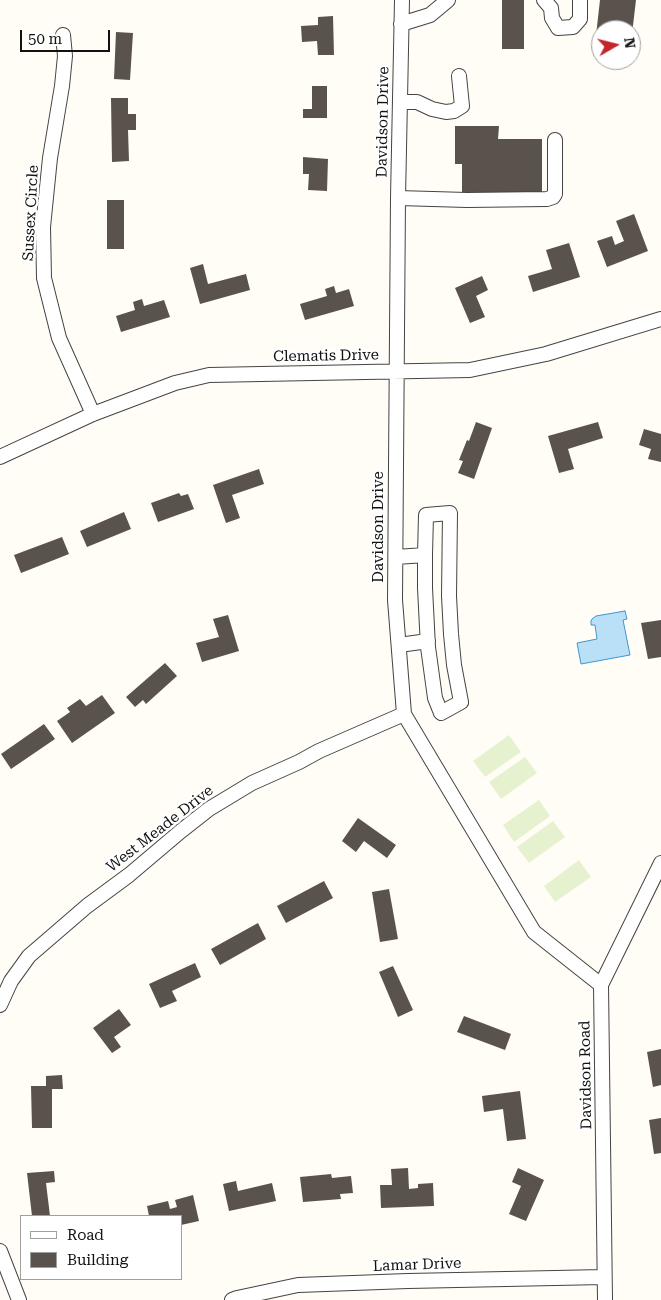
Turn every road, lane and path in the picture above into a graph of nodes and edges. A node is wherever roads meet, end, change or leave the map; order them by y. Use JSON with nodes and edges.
{"nodes":[{"id":1,"x":402,"y":0,"type":"edge"},
{"id":2,"x":448,"y":0,"type":"edge"},
{"id":3,"x":544,"y":0,"type":"edge"},
{"id":4,"x":580,"y":0,"type":"edge"},
{"id":5,"x":401,"y":24,"type":"junction"},
{"id":6,"x":62,"y":35,"type":"dead end"},
{"id":7,"x":460,"y":76,"type":"dead end"},
{"id":8,"x":400,"y":102,"type":"junction"},
{"id":9,"x":555,"y":140,"type":"dead end"},
{"id":10,"x":398,"y":198,"type":"junction"},
{"id":11,"x":661,"y":319,"type":"edge"},
{"id":12,"x":396,"y":371,"type":"junction"},
{"id":13,"x":93,"y":414,"type":"junction"},
{"id":14,"x":0,"y":457,"type":"edge"},
{"id":15,"x":425,"y":555,"type":"junction"},
{"id":16,"x":396,"y":557,"type":"junction"},
{"id":17,"x":428,"y":641,"type":"junction"},
{"id":18,"x":399,"y":645,"type":"junction"},
{"id":19,"x":404,"y":714,"type":"junction"},
{"id":20,"x":661,"y":863,"type":"edge"},
{"id":21,"x":601,"y":985,"type":"junction"},
{"id":22,"x":0,"y":1005,"type":"edge"},
{"id":23,"x":0,"y":1251,"type":"edge"},
{"id":24,"x":604,"y":1277,"type":"junction"},
{"id":25,"x":19,"y":1300,"type":"edge"},
{"id":26,"x":232,"y":1300,"type":"edge"},
{"id":27,"x":605,"y":1300,"type":"edge"}],
"edges":[{"from":1,"to":5,"type":"street","name":"Davidson Drive"},
{"from":2,"to":5,"type":"street"},
{"from":3,"to":4,"type":"street"},
{"from":5,"to":8,"type":"street","name":"Davidson Drive"},
{"from":6,"to":13,"type":"street","name":"Sussex Circle"},
{"from":7,"to":8,"type":"street"},
{"from":8,"to":10,"type":"street","name":"Davidson Drive"},
{"from":9,"to":10,"type":"street"},
{"from":10,"to":12,"type":"street","name":"Davidson Drive"},
{"from":11,"to":12,"type":"street","name":"Clematis Drive"},
{"from":12,"to":13,"type":"street","name":"Clematis Drive"},
{"from":12,"to":16,"type":"street","name":"Davidson Drive"},
{"from":13,"to":14,"type":"street","name":"Clematis Drive"},
{"from":15,"to":16,"type":"street"},
{"from":15,"to":17,"type":"street"},
{"from":15,"to":17,"type":"street"},
{"from":16,"to":18,"type":"street","name":"Davidson Drive"},
{"from":17,"to":18,"type":"street"},
{"from":18,"to":19,"type":"street","name":"Davidson Drive"},
{"from":19,"to":21,"type":"street","name":"Davidson Drive"},
{"from":19,"to":22,"type":"street","name":"West Meade Drive"},
{"from":20,"to":21,"type":"street","name":"Davidson Road"},
{"from":21,"to":24,"type":"street","name":"Davidson Road"},
{"from":23,"to":25,"type":"street"},
{"from":24,"to":26,"type":"street","name":"Lamar Drive"},
{"from":24,"to":27,"type":"street","name":"Davidson Road"}]}
